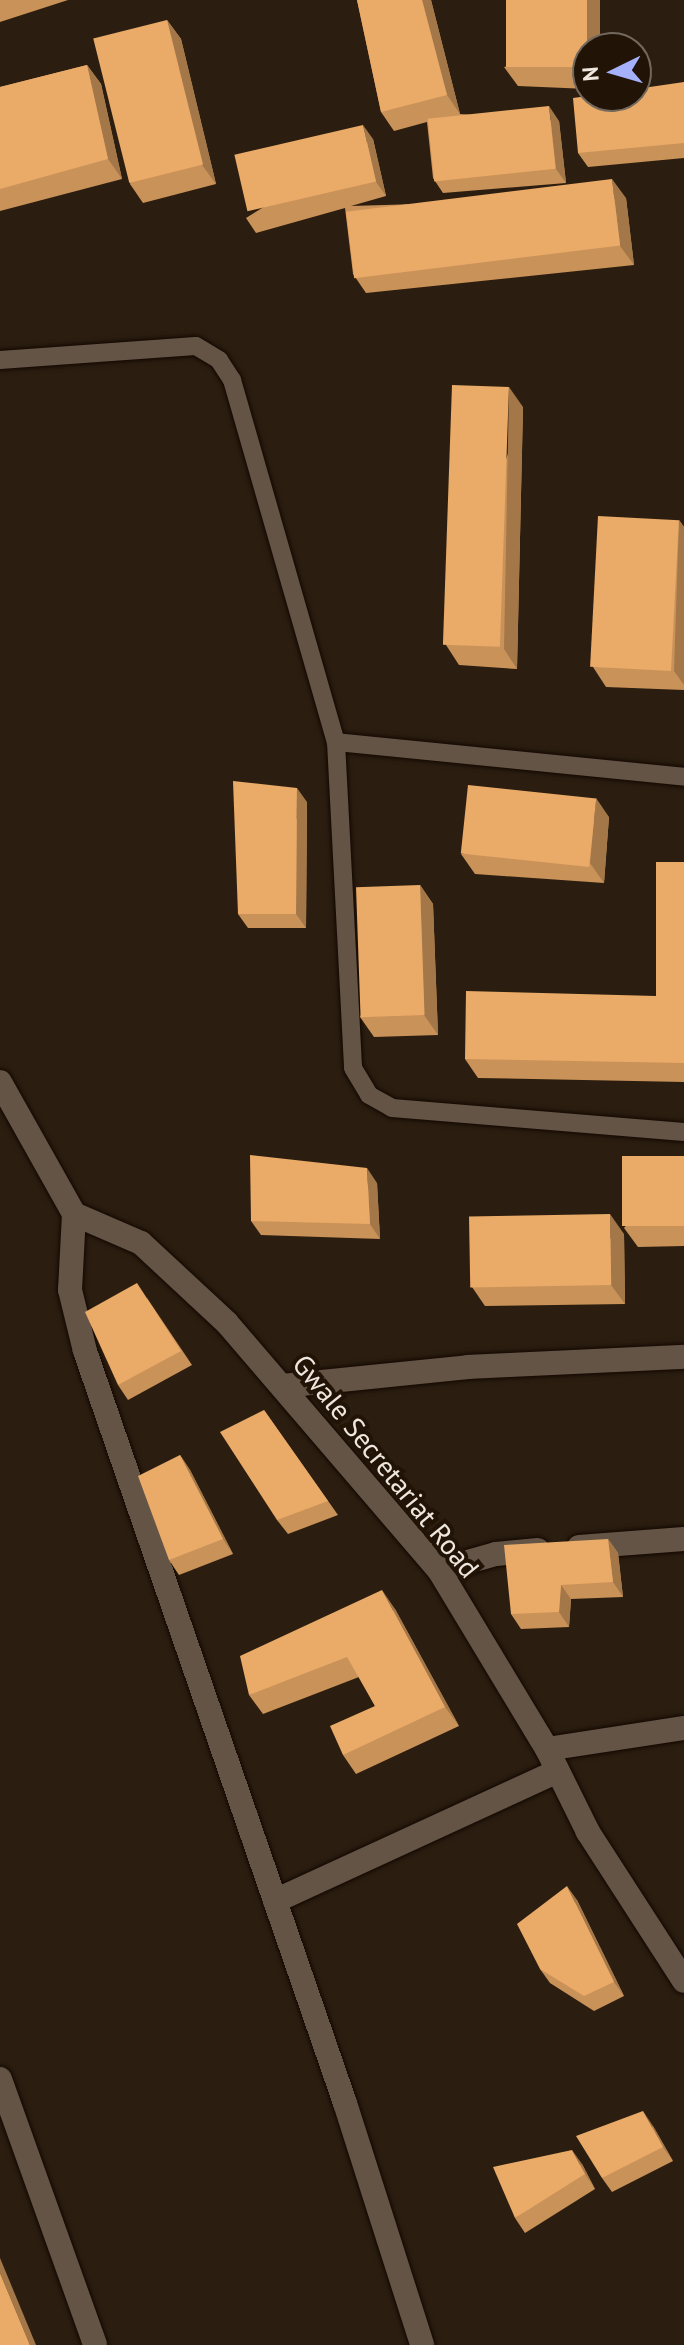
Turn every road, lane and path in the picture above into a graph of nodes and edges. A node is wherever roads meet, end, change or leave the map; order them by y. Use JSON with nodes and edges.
{"nodes":[{"id":1,"x":0,"y":360,"type":"edge"},
{"id":2,"x":336,"y":742,"type":"junction"},
{"id":3,"x":684,"y":777,"type":"edge"},
{"id":4,"x":0,"y":1082,"type":"edge"},
{"id":5,"x":684,"y":1132,"type":"edge"},
{"id":6,"x":74,"y":1214,"type":"junction"},
{"id":7,"x":684,"y":1357,"type":"edge"},
{"id":8,"x":282,"y":1386,"type":"junction"},
{"id":9,"x":684,"y":1539,"type":"edge"},
{"id":10,"x":439,"y":1570,"type":"junction"},
{"id":11,"x":684,"y":1728,"type":"edge"},
{"id":12,"x":547,"y":1749,"type":"junction"},
{"id":13,"x":558,"y":1771,"type":"junction"},
{"id":14,"x":275,"y":1901,"type":"junction"},
{"id":15,"x":684,"y":1981,"type":"edge"},
{"id":16,"x":0,"y":2079,"type":"edge"},
{"id":17,"x":95,"y":2345,"type":"edge"},
{"id":18,"x":422,"y":2345,"type":"edge"}],
"edges":[{"from":1,"to":2,"type":"lane"},
{"from":2,"to":3,"type":"lane"},
{"from":2,"to":5,"type":"lane"},
{"from":4,"to":6,"type":"street"},
{"from":6,"to":8,"type":"street","name":"Gwale Secretariat Road"},
{"from":6,"to":14,"type":"street"},
{"from":7,"to":8,"type":"street"},
{"from":8,"to":10,"type":"street","name":"Gwale Secretariat Road"},
{"from":9,"to":10,"type":"street"},
{"from":10,"to":12,"type":"street","name":"Gwale Secretariat Road"},
{"from":11,"to":12,"type":"street"},
{"from":12,"to":13,"type":"street","name":"Gwale Secretariat Road"},
{"from":13,"to":14,"type":"street"},
{"from":13,"to":15,"type":"street","name":"Gwale Secretariat Road"},
{"from":14,"to":18,"type":"street"},
{"from":16,"to":17,"type":"street"}]}
